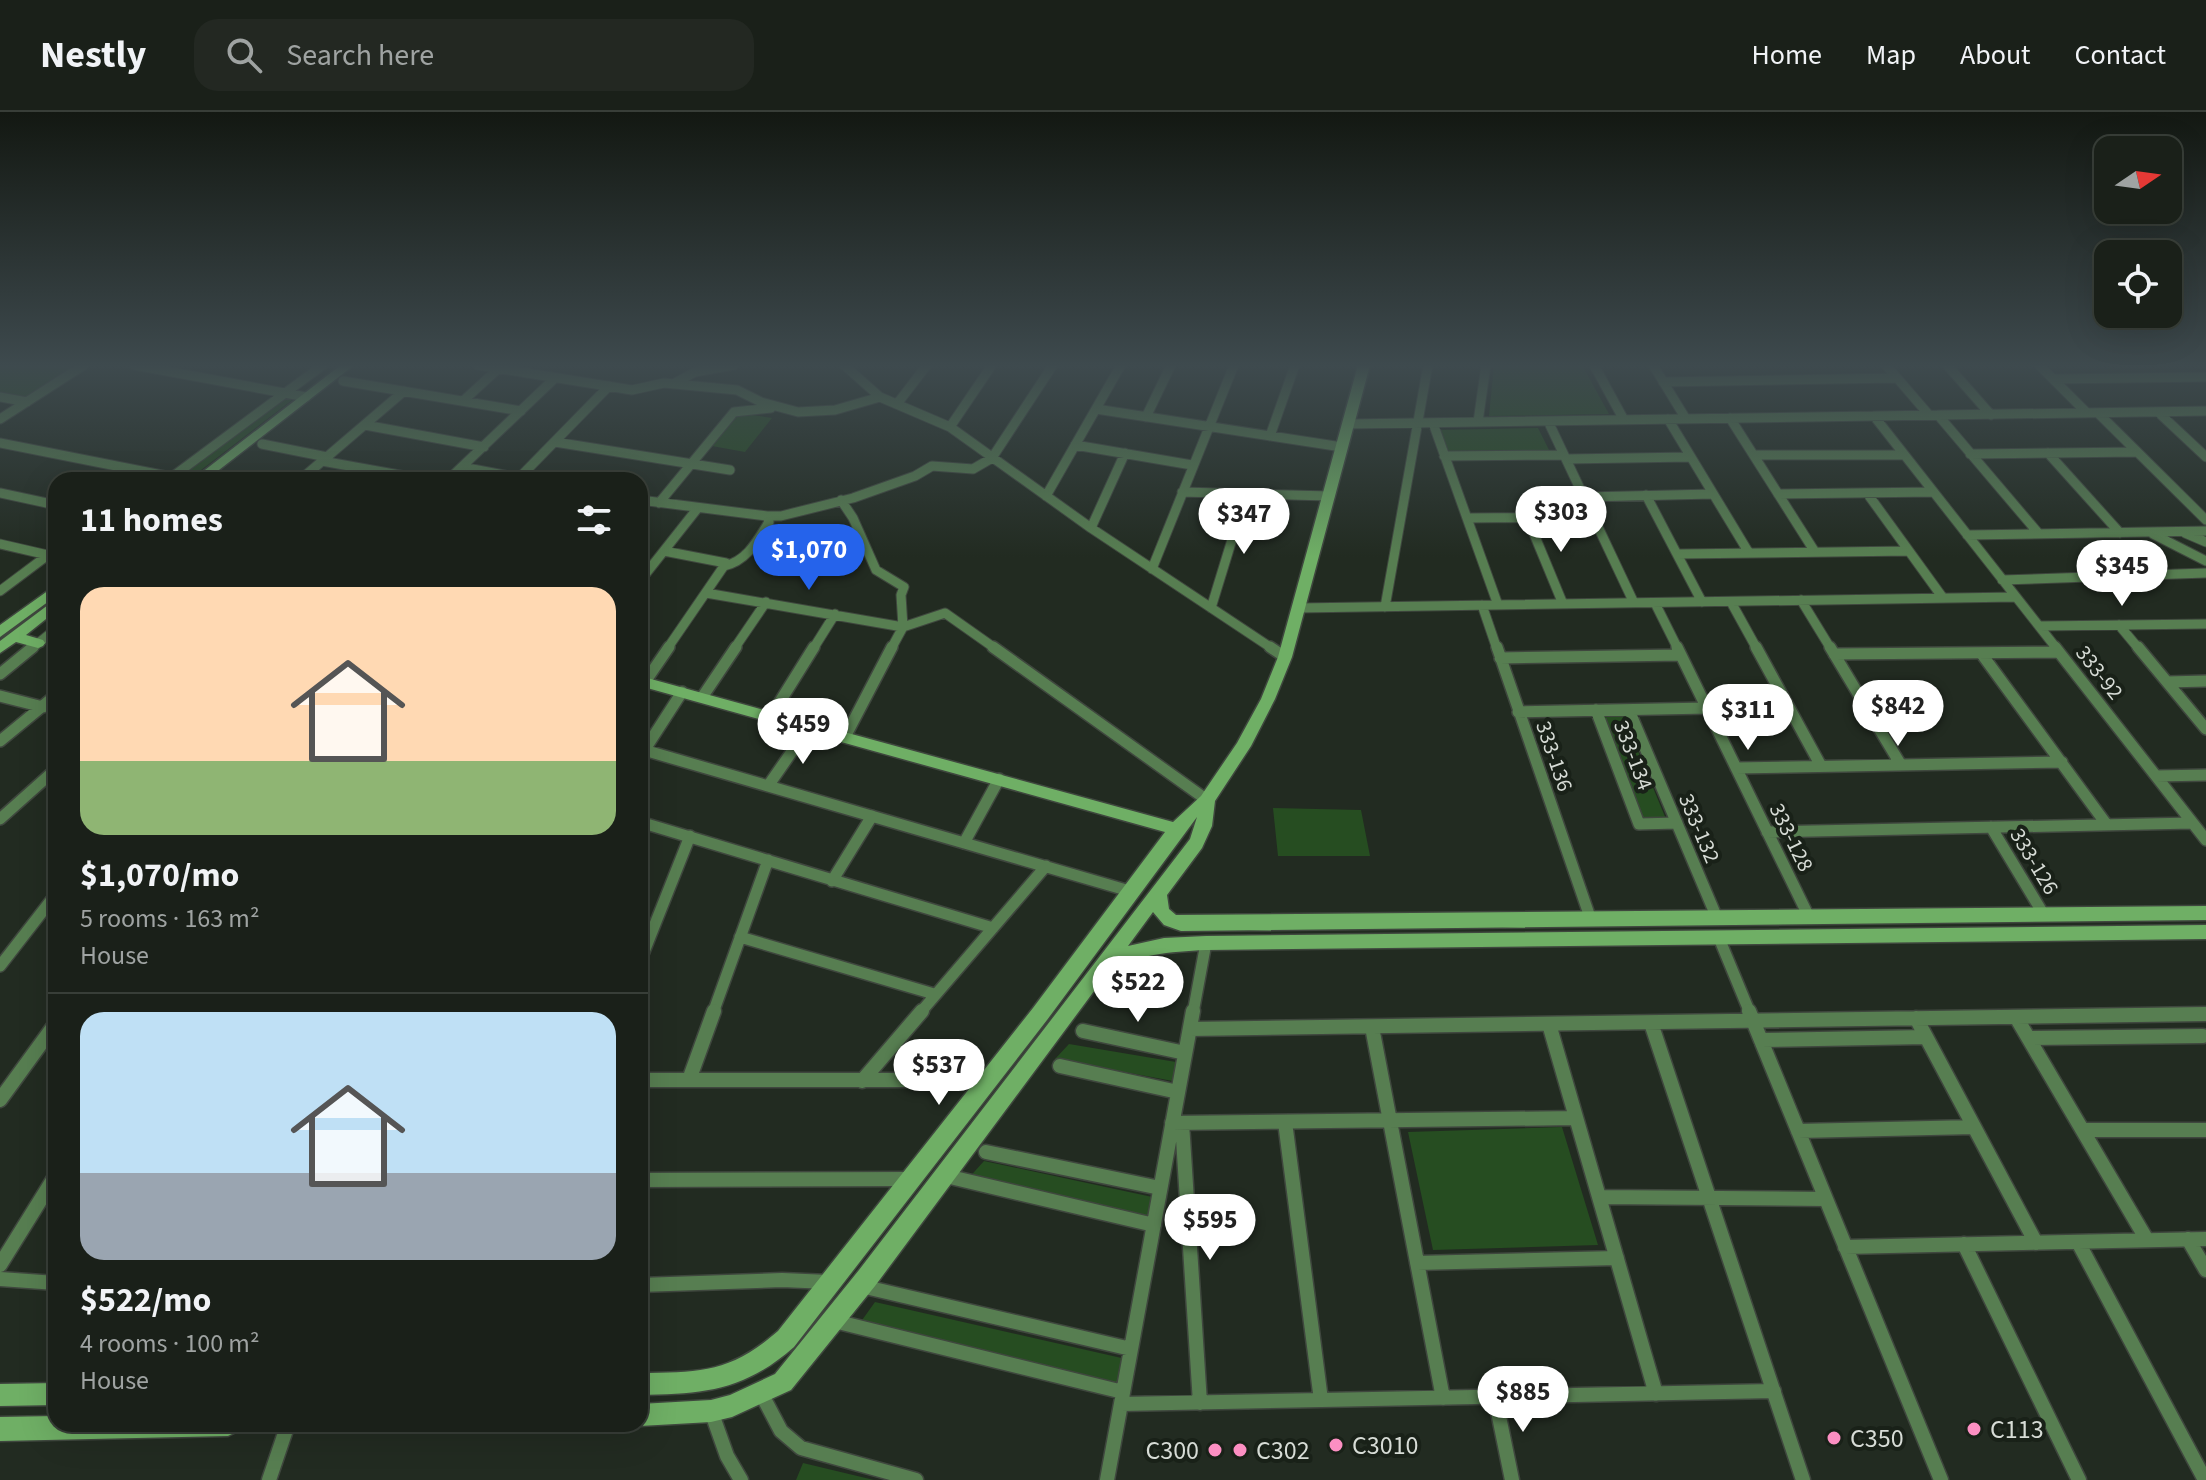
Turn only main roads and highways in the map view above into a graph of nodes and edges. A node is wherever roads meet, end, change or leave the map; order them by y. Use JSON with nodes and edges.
{"nodes":[{"id":1,"x":264,"y":429,"type":"edge"},
{"id":2,"x":281,"y":429,"type":"edge"},
{"id":3,"x":1347,"y":429,"type":"edge"},
{"id":4,"x":234,"y":452,"type":"junction"},
{"id":5,"x":248,"y":455,"type":"junction"},
{"id":6,"x":218,"y":465,"type":"junction"},
{"id":7,"x":232,"y":468,"type":"junction"},
{"id":8,"x":209,"y":472,"type":"edge"},
{"id":9,"x":227,"y":472,"type":"edge"},
{"id":10,"x":48,"y":596,"type":"edge"},
{"id":11,"x":48,"y":609,"type":"edge"},
{"id":12,"x":7,"y":634,"type":"edge"},
{"id":13,"x":38,"y":643,"type":"road end"},
{"id":14,"x":0,"y":648,"type":"edge"},
{"id":15,"x":648,"y":683,"type":"edge"},
{"id":16,"x":1207,"y":800,"type":"junction"},
{"id":17,"x":1177,"y":829,"type":"junction"},
{"id":18,"x":1158,"y":894,"type":"junction"},
{"id":19,"x":2206,"y":913,"type":"edge"},
{"id":20,"x":2123,"y":914,"type":"junction"},
{"id":21,"x":1657,"y":919,"type":"junction"},
{"id":22,"x":2206,"y":932,"type":"edge"},
{"id":23,"x":2136,"y":933,"type":"junction"},
{"id":24,"x":1665,"y":938,"type":"junction"},
{"id":25,"x":1100,"y":970,"type":"junction"},
{"id":26,"x":1040,"y":1014,"type":"junction"},
{"id":27,"x":1059,"y":1024,"type":"junction"},
{"id":28,"x":648,"y":1383,"type":"edge"},
{"id":29,"x":48,"y":1394,"type":"edge"},
{"id":30,"x":0,"y":1395,"type":"edge"},
{"id":31,"x":648,"y":1415,"type":"edge"},
{"id":32,"x":48,"y":1428,"type":"edge"},
{"id":33,"x":0,"y":1429,"type":"edge"}],
"edges":[{"from":1,"to":4,"type":"main road"},
{"from":2,"to":5,"type":"main road"},
{"from":3,"to":16,"type":"main road"},
{"from":4,"to":5,"type":"main road"},
{"from":4,"to":6,"type":"main road"},
{"from":5,"to":7,"type":"main road"},
{"from":6,"to":7,"type":"main road"},
{"from":6,"to":8,"type":"main road"},
{"from":7,"to":9,"type":"main road"},
{"from":10,"to":12,"type":"main road"},
{"from":11,"to":12,"type":"main road"},
{"from":12,"to":13,"type":"main road"},
{"from":12,"to":14,"type":"main road"},
{"from":15,"to":17,"type":"main road"},
{"from":16,"to":17,"type":"main road"},
{"from":16,"to":18,"type":"main road"},
{"from":17,"to":26,"type":"main road"},
{"from":18,"to":21,"type":"main road"},
{"from":18,"to":25,"type":"main road"},
{"from":19,"to":20,"type":"main road"},
{"from":20,"to":21,"type":"main road"},
{"from":20,"to":23,"type":"main road"},
{"from":21,"to":24,"type":"main road"},
{"from":22,"to":23,"type":"main road"},
{"from":23,"to":24,"type":"main road"},
{"from":24,"to":25,"type":"main road"},
{"from":25,"to":27,"type":"main road"},
{"from":26,"to":27,"type":"main road"},
{"from":26,"to":28,"type":"main road"},
{"from":27,"to":31,"type":"main road"},
{"from":29,"to":30,"type":"main road"},
{"from":32,"to":33,"type":"main road"}]}
